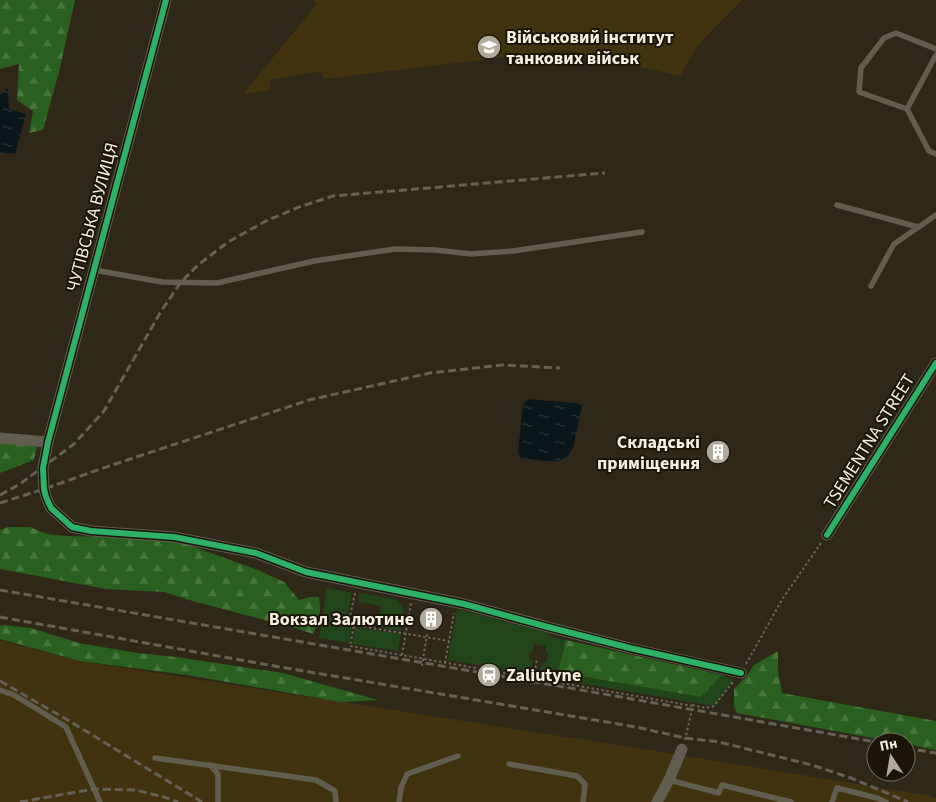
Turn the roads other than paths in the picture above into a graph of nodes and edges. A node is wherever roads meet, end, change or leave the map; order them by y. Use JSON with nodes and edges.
{"nodes":[{"id":1,"x":166,"y":0,"type":"edge"},
{"id":2,"x":936,"y":48,"type":"edge"},
{"id":3,"x":936,"y":55,"type":"edge"},
{"id":4,"x":907,"y":109,"type":"junction"},
{"id":5,"x":936,"y":154,"type":"edge"},
{"id":6,"x":837,"y":205,"type":"dead end"},
{"id":7,"x":936,"y":214,"type":"edge"},
{"id":8,"x":918,"y":227,"type":"junction"},
{"id":9,"x":642,"y":232,"type":"dead end"},
{"id":10,"x":94,"y":270,"type":"junction"},
{"id":11,"x":871,"y":286,"type":"dead end"},
{"id":12,"x":936,"y":363,"type":"edge"},
{"id":13,"x":0,"y":438,"type":"edge"},
{"id":14,"x":48,"y":442,"type":"junction"},
{"id":15,"x":827,"y":535,"type":"road end"},
{"id":16,"x":741,"y":673,"type":"road end"},
{"id":17,"x":0,"y":690,"type":"edge"},
{"id":18,"x":682,"y":749,"type":"road end"},
{"id":19,"x":458,"y":756,"type":"dead end"},
{"id":20,"x":156,"y":758,"type":"dead end"},
{"id":21,"x":510,"y":764,"type":"dead end"},
{"id":22,"x":210,"y":765,"type":"junction"},
{"id":23,"x":669,"y":780,"type":"junction"},
{"id":24,"x":100,"y":802,"type":"edge"},
{"id":25,"x":218,"y":802,"type":"edge"},
{"id":26,"x":336,"y":802,"type":"edge"},
{"id":27,"x":399,"y":802,"type":"edge"},
{"id":28,"x":583,"y":802,"type":"edge"},
{"id":29,"x":658,"y":802,"type":"edge"},
{"id":30,"x":791,"y":802,"type":"edge"},
{"id":31,"x":832,"y":802,"type":"edge"},
{"id":32,"x":886,"y":802,"type":"edge"}],
"edges":[{"from":1,"to":10,"type":"street","name":"ЧУТІВСЬКА ВУЛИЦЯ"},
{"from":2,"to":4,"type":"lane"},
{"from":3,"to":4,"type":"lane"},
{"from":4,"to":5,"type":"lane"},
{"from":6,"to":8,"type":"lane"},
{"from":7,"to":8,"type":"lane"},
{"from":8,"to":11,"type":"lane"},
{"from":9,"to":10,"type":"lane"},
{"from":10,"to":14,"type":"street","name":"ЧУТІВСЬКА ВУЛИЦЯ"},
{"from":12,"to":15,"type":"street","name":"TSEMENTNA STREET"},
{"from":13,"to":14,"type":"street"},
{"from":14,"to":16,"type":"street","name":"ЧУТІВСЬКА ВУЛИЦЯ"},
{"from":17,"to":24,"type":"lane"},
{"from":18,"to":23,"type":"street"},
{"from":19,"to":27,"type":"lane"},
{"from":20,"to":22,"type":"lane"},
{"from":21,"to":28,"type":"lane"},
{"from":22,"to":25,"type":"lane"},
{"from":22,"to":26,"type":"lane"},
{"from":23,"to":29,"type":"street"},
{"from":23,"to":30,"type":"lane"},
{"from":31,"to":32,"type":"lane"}]}
